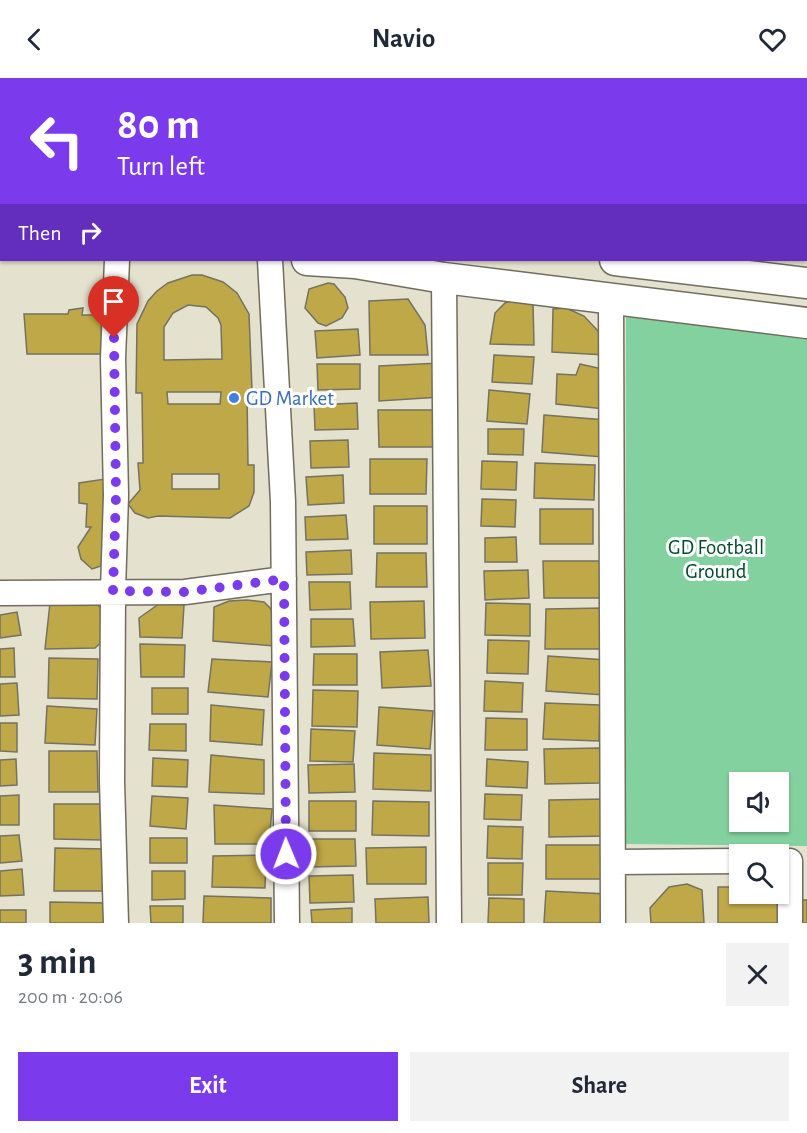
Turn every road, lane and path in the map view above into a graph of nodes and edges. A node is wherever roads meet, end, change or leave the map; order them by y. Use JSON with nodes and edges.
{"nodes":[{"id":1,"x":117,"y":261,"type":"edge"},
{"id":2,"x":270,"y":261,"type":"edge"},
{"id":3,"x":324,"y":261,"type":"edge"},
{"id":4,"x":623,"y":261,"type":"edge"},
{"id":5,"x":444,"y":279,"type":"junction"},
{"id":6,"x":807,"y":283,"type":"edge"},
{"id":7,"x":610,"y":299,"type":"junction"},
{"id":8,"x":807,"y":323,"type":"edge"},
{"id":9,"x":284,"y":579,"type":"junction"},
{"id":10,"x":113,"y":591,"type":"junction"},
{"id":11,"x":0,"y":594,"type":"edge"},
{"id":12,"x":729,"y":861,"type":"edge"},
{"id":13,"x":792,"y":861,"type":"edge"},
{"id":14,"x":613,"y":862,"type":"junction"},
{"id":15,"x":116,"y":923,"type":"edge"},
{"id":16,"x":287,"y":923,"type":"edge"},
{"id":17,"x":449,"y":923,"type":"edge"},
{"id":18,"x":613,"y":923,"type":"edge"},
{"id":19,"x":790,"y":923,"type":"edge"}],
"edges":[{"from":1,"to":10,"type":"street"},
{"from":2,"to":9,"type":"street"},
{"from":3,"to":5,"type":"street"},
{"from":4,"to":6,"type":"street"},
{"from":5,"to":7,"type":"street"},
{"from":5,"to":17,"type":"street"},
{"from":7,"to":8,"type":"street"},
{"from":7,"to":14,"type":"street"},
{"from":9,"to":10,"type":"street"},
{"from":9,"to":16,"type":"street"},
{"from":10,"to":11,"type":"street"},
{"from":10,"to":15,"type":"street"},
{"from":12,"to":14,"type":"street"},
{"from":13,"to":19,"type":"street"},
{"from":14,"to":18,"type":"street"}]}
